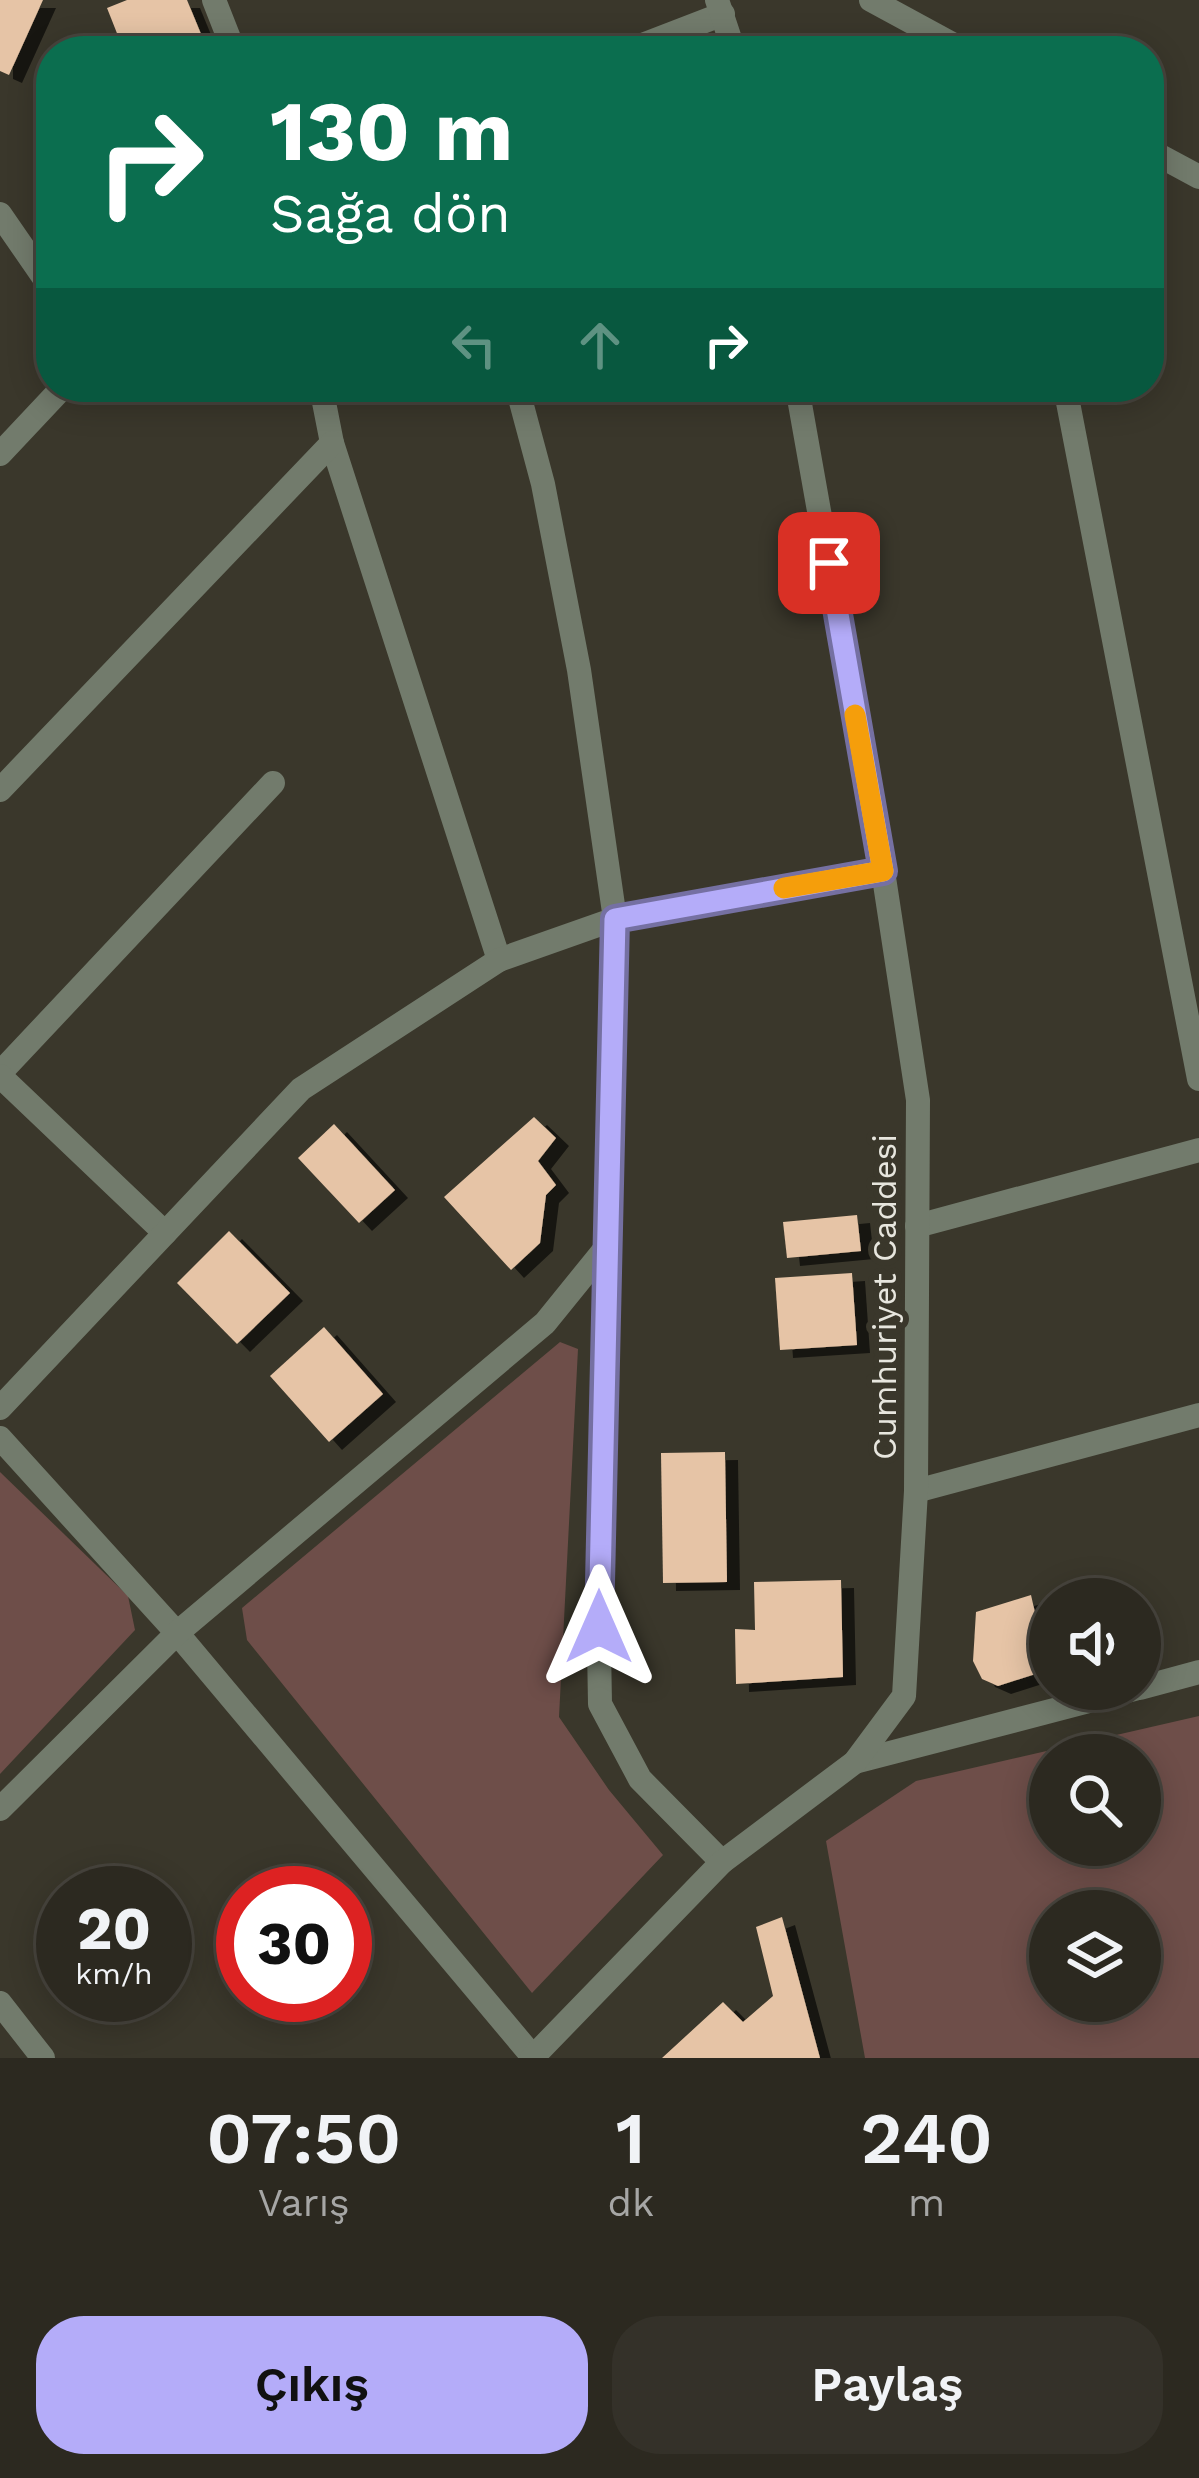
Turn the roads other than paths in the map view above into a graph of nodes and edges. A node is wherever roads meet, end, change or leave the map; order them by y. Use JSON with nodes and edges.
{"nodes":[{"id":1,"x":214,"y":0,"type":"edge"},
{"id":2,"x":871,"y":0,"type":"edge"},
{"id":3,"x":720,"y":7,"type":"edge"},
{"id":4,"x":228,"y":36,"type":"edge"},
{"id":5,"x":659,"y":36,"type":"edge"},
{"id":6,"x":729,"y":36,"type":"edge"},
{"id":7,"x":937,"y":36,"type":"edge"},
{"id":8,"x":1164,"y":158,"type":"edge"},
{"id":9,"x":1199,"y":177,"type":"edge"},
{"id":10,"x":0,"y":214,"type":"edge"},
{"id":11,"x":36,"y":266,"type":"edge"},
{"id":12,"x":49,"y":402,"type":"edge"},
{"id":13,"x":324,"y":402,"type":"edge"},
{"id":14,"x":521,"y":402,"type":"edge"},
{"id":15,"x":800,"y":402,"type":"edge"},
{"id":16,"x":1068,"y":402,"type":"edge"},
{"id":17,"x":332,"y":442,"type":"junction"},
{"id":18,"x":0,"y":454,"type":"edge"},
{"id":19,"x":273,"y":783,"type":"dead end"},
{"id":20,"x":0,"y":790,"type":"edge"},
{"id":21,"x":883,"y":871,"type":"junction"},
{"id":22,"x":615,"y":919,"type":"junction"},
{"id":23,"x":499,"y":960,"type":"junction"},
{"id":24,"x":0,"y":1074,"type":"edge"},
{"id":25,"x":1199,"y":1078,"type":"edge"},
{"id":26,"x":1199,"y":1150,"type":"edge"},
{"id":27,"x":917,"y":1226,"type":"junction"},
{"id":28,"x":165,"y":1233,"type":"junction"},
{"id":29,"x":609,"y":1244,"type":"junction"},
{"id":30,"x":0,"y":1408,"type":"edge"},
{"id":31,"x":1199,"y":1415,"type":"edge"},
{"id":32,"x":0,"y":1438,"type":"edge"},
{"id":33,"x":916,"y":1491,"type":"junction"},
{"id":34,"x":177,"y":1633,"type":"junction"},
{"id":35,"x":1199,"y":1672,"type":"edge"},
{"id":36,"x":1161,"y":1682,"type":"edge"},
{"id":37,"x":1053,"y":1710,"type":"edge"},
{"id":38,"x":855,"y":1762,"type":"junction"},
{"id":39,"x":0,"y":1809,"type":"edge"},
{"id":40,"x":722,"y":1862,"type":"junction"},
{"id":41,"x":0,"y":2003,"type":"edge"},
{"id":42,"x":43,"y":2058,"type":"edge"},
{"id":43,"x":532,"y":2058,"type":"edge"}],
"edges":[{"from":1,"to":4,"type":"street"},
{"from":2,"to":7,"type":"street"},
{"from":3,"to":5,"type":"street"},
{"from":3,"to":6,"type":"street"},
{"from":8,"to":9,"type":"street"},
{"from":10,"to":11,"type":"street"},
{"from":12,"to":18,"type":"street"},
{"from":13,"to":17,"type":"street"},
{"from":14,"to":22,"type":"street"},
{"from":15,"to":21,"type":"street","name":"Cumhuriyet Caddesi"},
{"from":16,"to":25,"type":"street"},
{"from":17,"to":20,"type":"street"},
{"from":17,"to":23,"type":"street"},
{"from":19,"to":24,"type":"street"},
{"from":21,"to":22,"type":"street"},
{"from":21,"to":27,"type":"street","name":"Cumhuriyet Caddesi"},
{"from":22,"to":23,"type":"street"},
{"from":22,"to":29,"type":"street"},
{"from":23,"to":28,"type":"street"},
{"from":24,"to":28,"type":"street"},
{"from":26,"to":27,"type":"street"},
{"from":27,"to":33,"type":"street","name":"Cumhuriyet Caddesi"},
{"from":28,"to":30,"type":"street"},
{"from":29,"to":34,"type":"street"},
{"from":29,"to":40,"type":"street"},
{"from":31,"to":33,"type":"street"},
{"from":32,"to":34,"type":"street"},
{"from":33,"to":38,"type":"street","name":"Cumhuriyet Caddesi"},
{"from":34,"to":39,"type":"street"},
{"from":34,"to":43,"type":"street"},
{"from":35,"to":36,"type":"street"},
{"from":37,"to":38,"type":"street"},
{"from":38,"to":40,"type":"street","name":"Cumhuriyet Caddesi"},
{"from":40,"to":43,"type":"street","name":"Cumhuriyet Caddesi"},
{"from":41,"to":42,"type":"street"}]}
